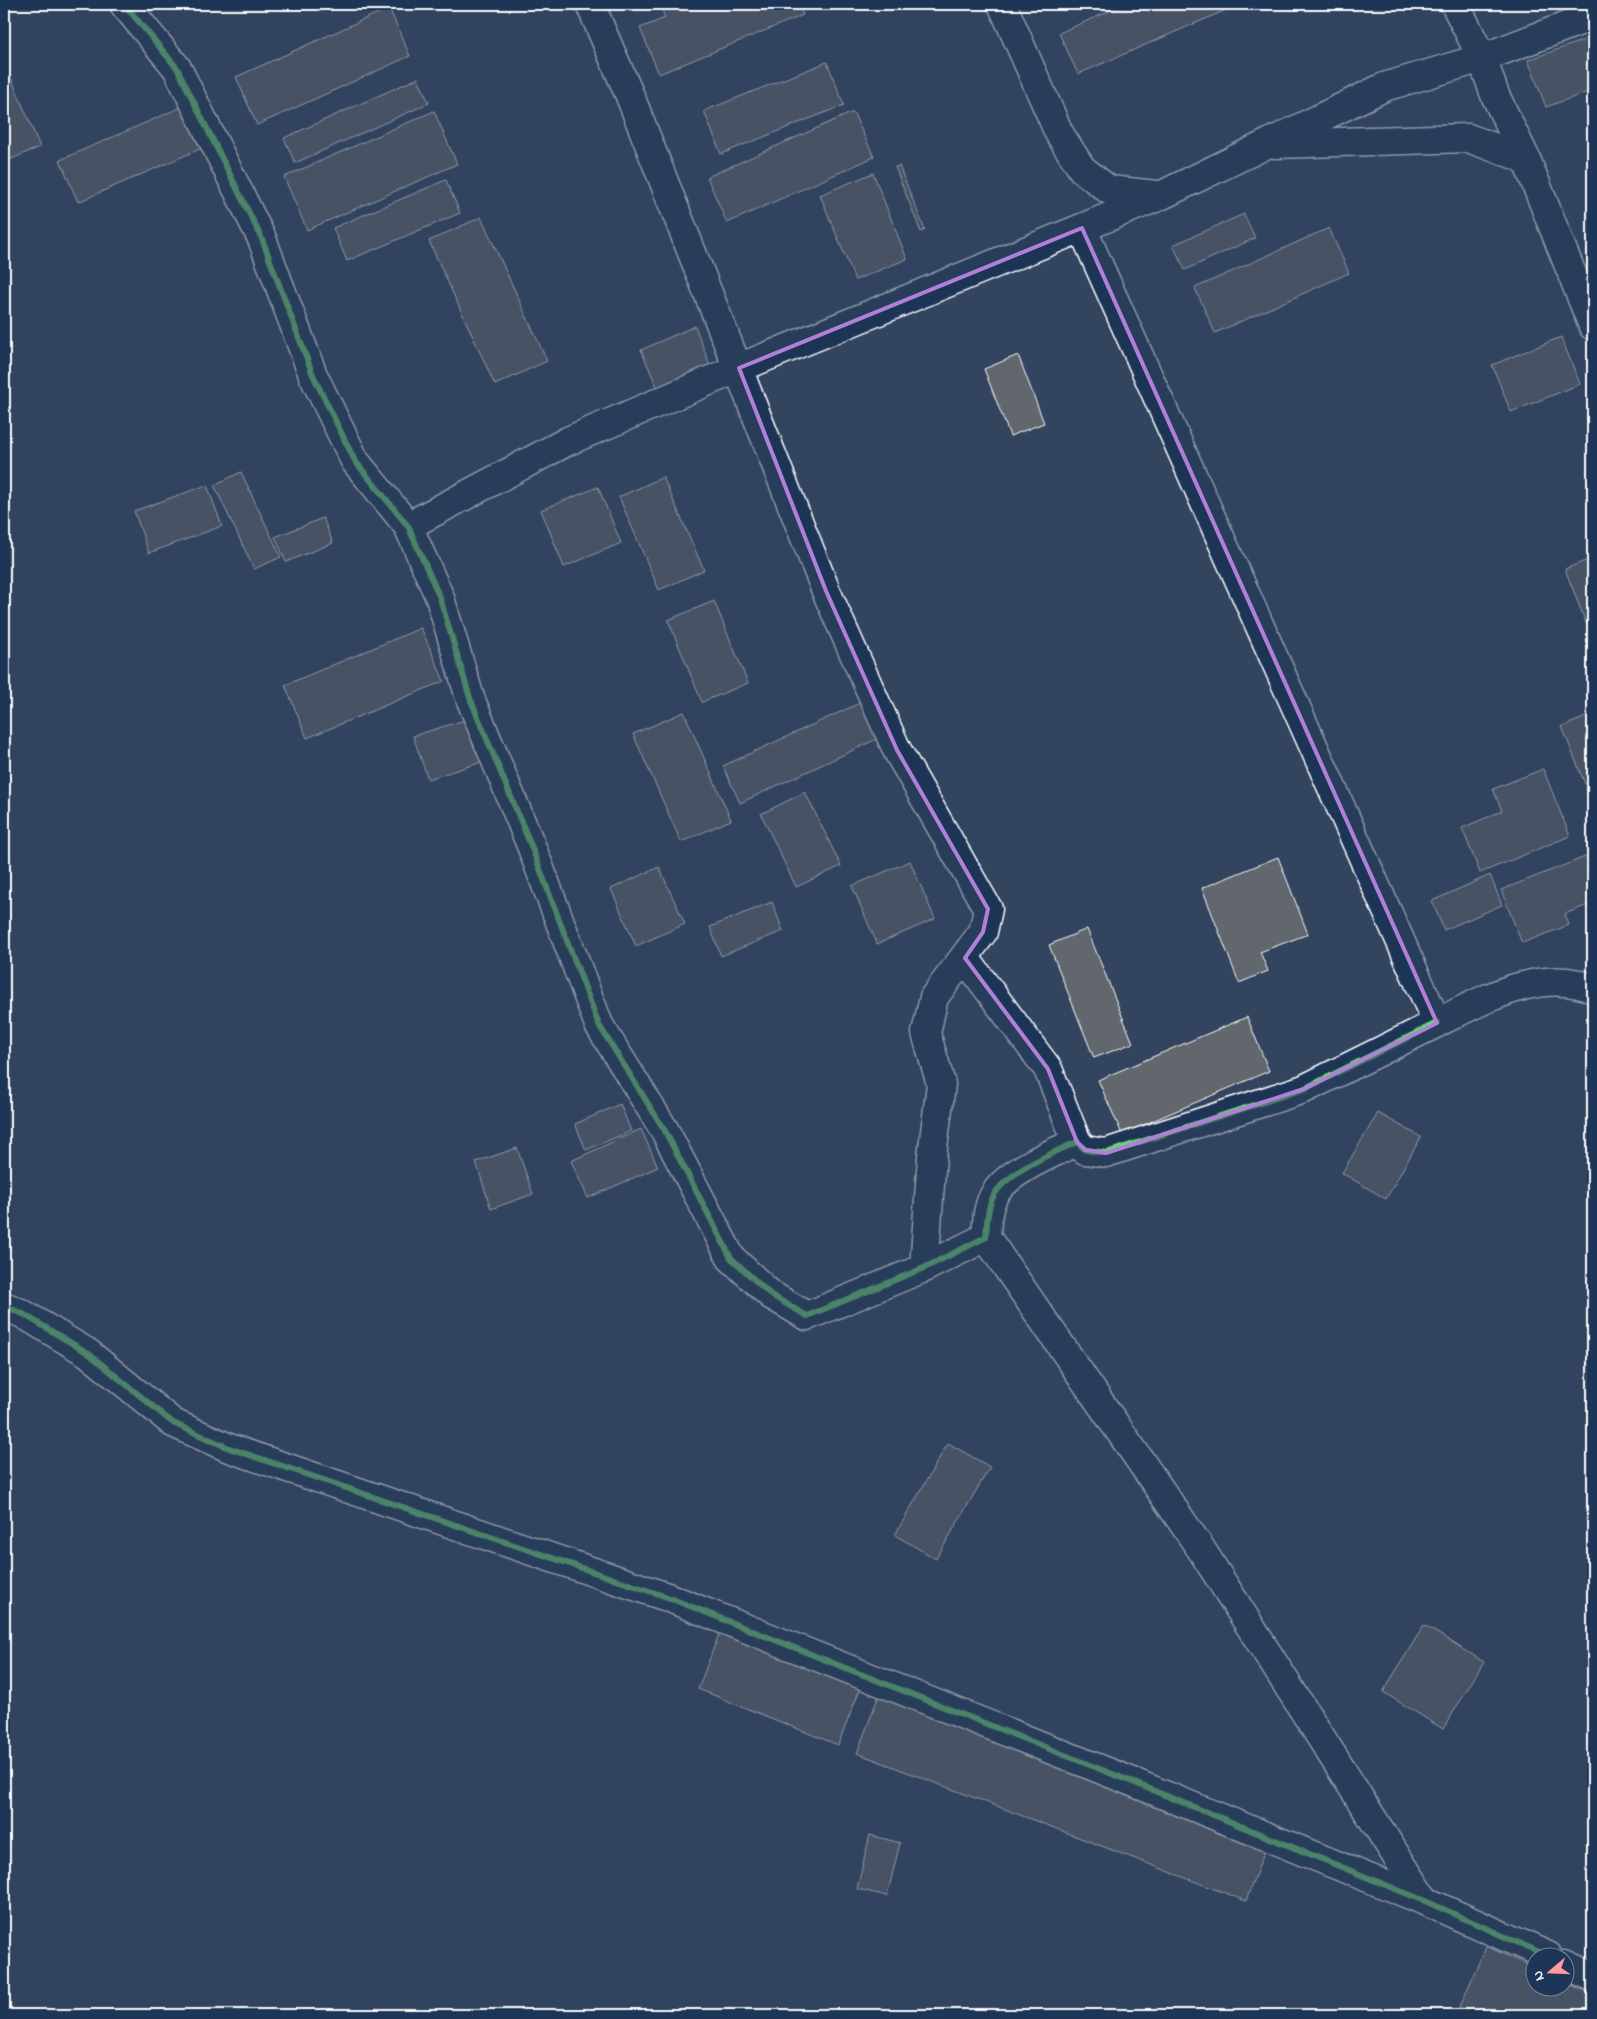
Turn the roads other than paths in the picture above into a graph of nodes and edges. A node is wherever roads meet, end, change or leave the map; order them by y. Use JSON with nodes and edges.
{"nodes":[{"id":1,"x":124,"y":4,"type":"edge"},
{"id":2,"x":590,"y":4,"type":"edge"},
{"id":3,"x":1002,"y":4,"type":"edge"},
{"id":4,"x":1456,"y":4,"type":"edge"},
{"id":5,"x":1593,"y":16,"type":"edge"},
{"id":6,"x":1482,"y":58,"type":"junction"},
{"id":7,"x":1269,"y":144,"type":"junction"},
{"id":8,"x":1526,"y":159,"type":"junction"},
{"id":9,"x":1160,"y":196,"type":"junction"},
{"id":10,"x":1082,"y":228,"type":"junction"},
{"id":11,"x":1593,"y":326,"type":"edge"},
{"id":12,"x":739,"y":368,"type":"junction"},
{"id":13,"x":408,"y":526,"type":"junction"},
{"id":14,"x":965,"y":958,"type":"junction"},
{"id":15,"x":1589,"y":983,"type":"edge"},
{"id":16,"x":1437,"y":1023,"type":"junction"},
{"id":17,"x":1077,"y":1142,"type":"junction"},
{"id":18,"x":986,"y":1237,"type":"junction"},
{"id":19,"x":924,"y":1268,"type":"junction"},
{"id":20,"x":4,"y":1306,"type":"edge"},
{"id":21,"x":1425,"y":1901,"type":"junction"},
{"id":22,"x":1526,"y":1946,"type":"edge"},
{"id":23,"x":1574,"y":1968,"type":"edge"},
{"id":24,"x":1593,"y":1977,"type":"edge"}],
"edges":[{"from":1,"to":13,"type":"street"},
{"from":2,"to":12,"type":"street"},
{"from":3,"to":9,"type":"street"},
{"from":4,"to":6,"type":"street"},
{"from":5,"to":6,"type":"street"},
{"from":6,"to":7,"type":"street"},
{"from":6,"to":8,"type":"street"},
{"from":7,"to":8,"type":"street"},
{"from":7,"to":9,"type":"street"},
{"from":8,"to":11,"type":"street"},
{"from":9,"to":10,"type":"street"},
{"from":10,"to":12,"type":"street"},
{"from":10,"to":16,"type":"street"},
{"from":12,"to":13,"type":"street"},
{"from":12,"to":14,"type":"street"},
{"from":13,"to":19,"type":"street"},
{"from":14,"to":17,"type":"street"},
{"from":14,"to":19,"type":"street"},
{"from":15,"to":16,"type":"street"},
{"from":16,"to":17,"type":"street"},
{"from":17,"to":18,"type":"street"},
{"from":18,"to":19,"type":"street"},
{"from":18,"to":21,"type":"street"},
{"from":20,"to":21,"type":"street"},
{"from":21,"to":22,"type":"street"},
{"from":23,"to":24,"type":"street"}]}
